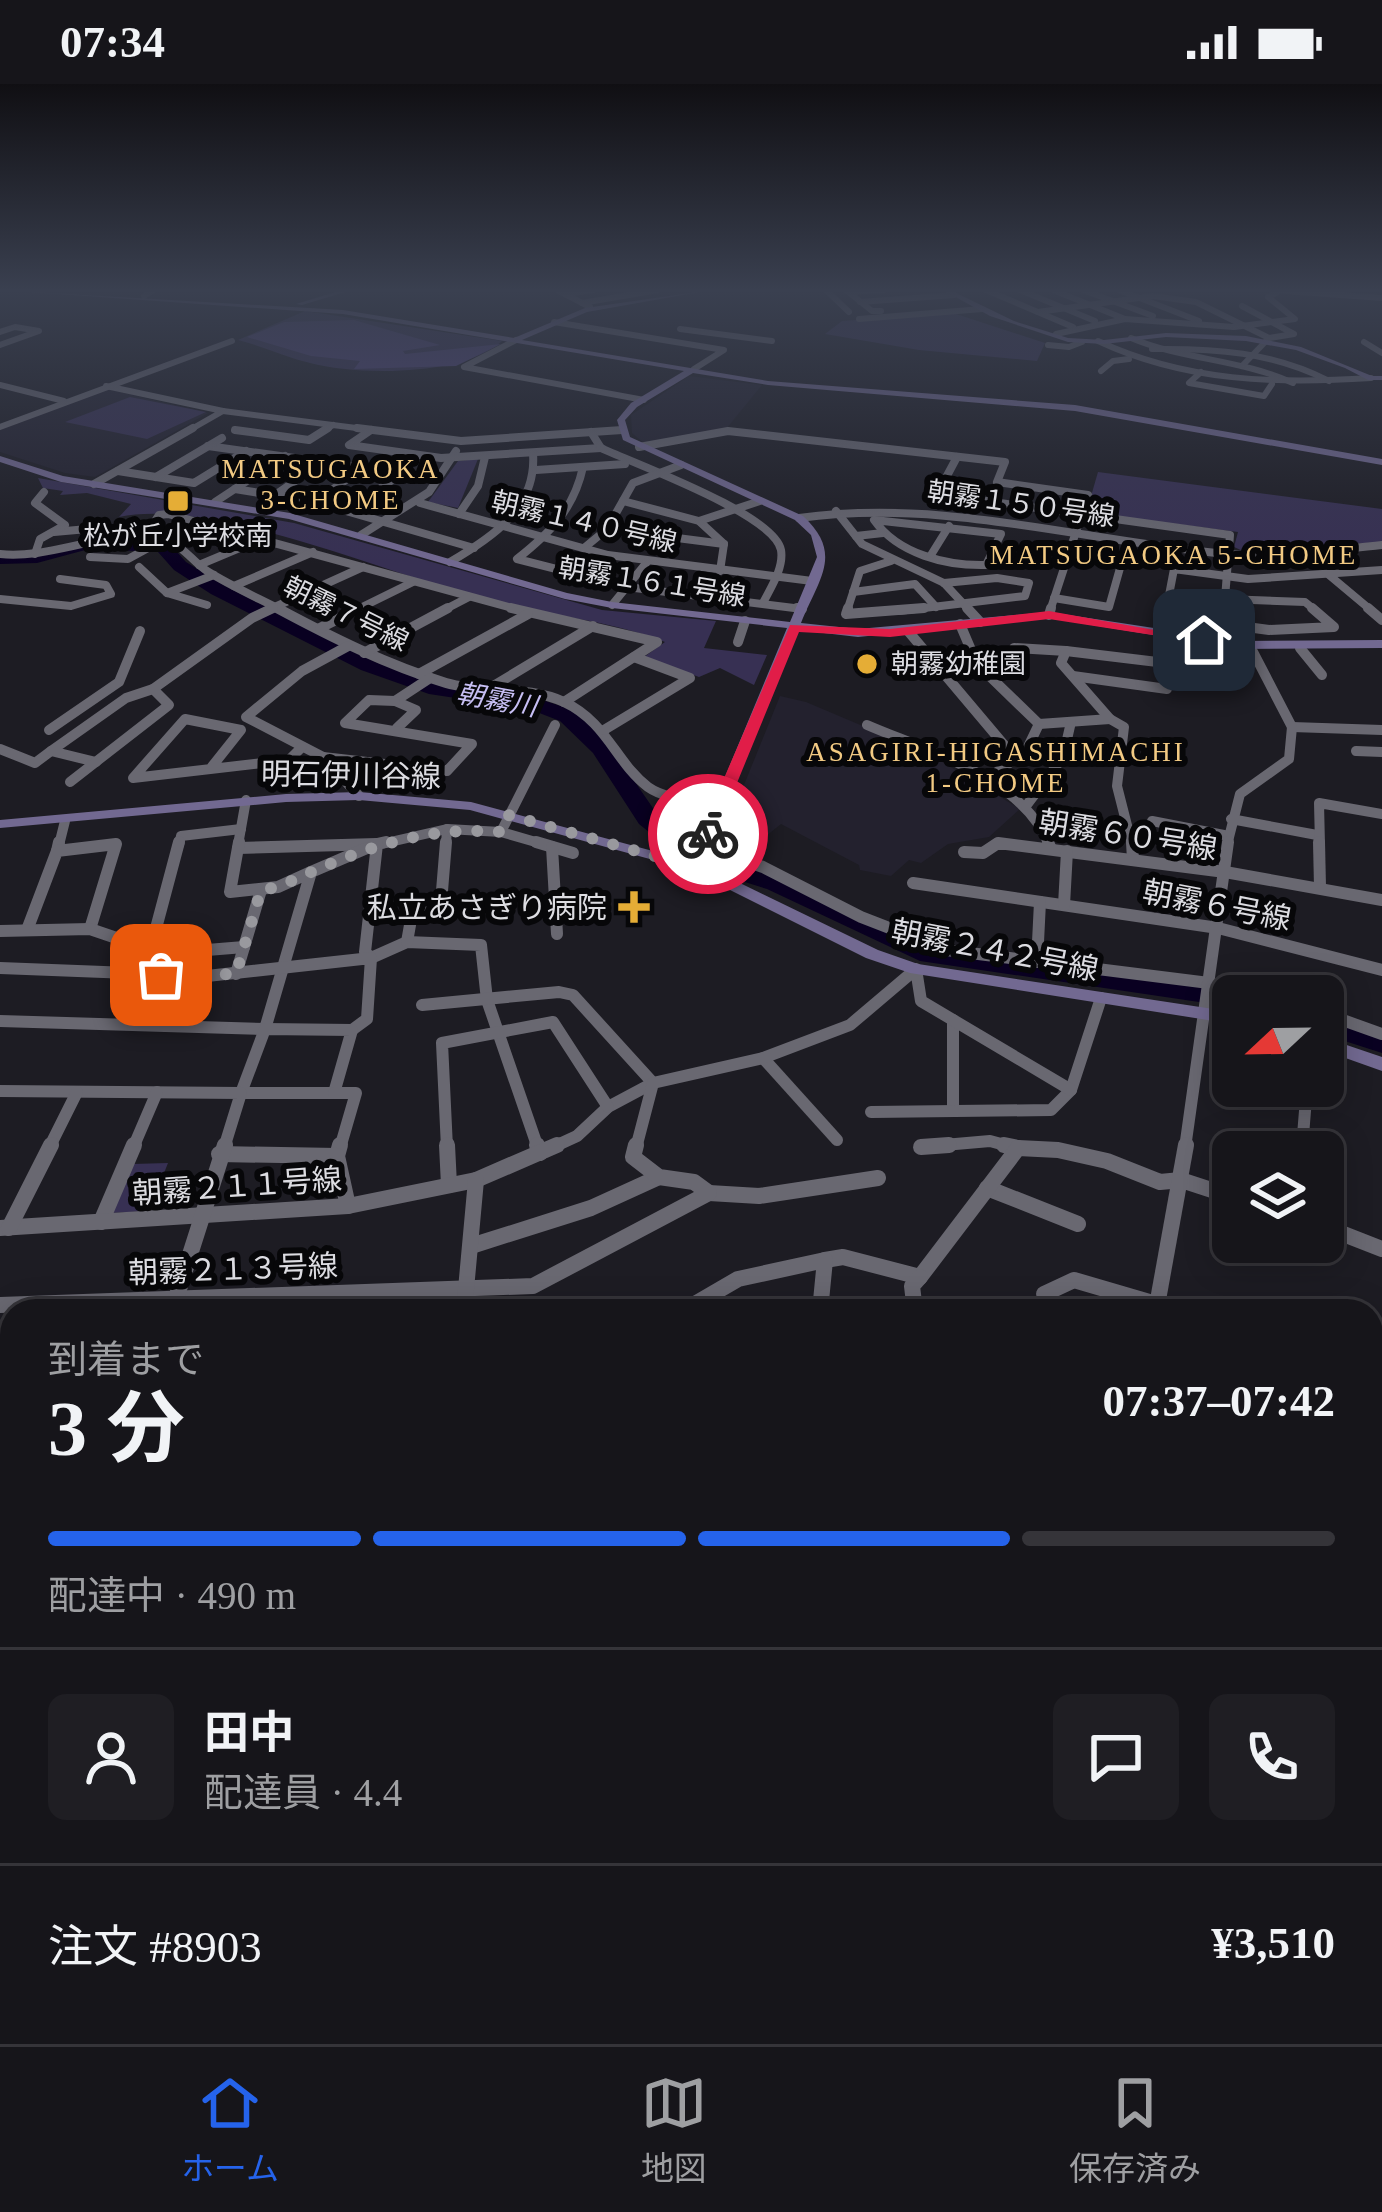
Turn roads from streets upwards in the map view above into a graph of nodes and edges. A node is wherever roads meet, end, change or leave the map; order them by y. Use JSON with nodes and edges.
{"nodes":[{"id":1,"x":119,"y":381,"type":"edge"},
{"id":2,"x":543,"y":381,"type":"edge"},
{"id":3,"x":674,"y":381,"type":"edge"},
{"id":4,"x":765,"y":381,"type":"edge"},
{"id":5,"x":1191,"y":381,"type":"edge"},
{"id":6,"x":1257,"y":381,"type":"edge"},
{"id":7,"x":1288,"y":381,"type":"edge"},
{"id":8,"x":1320,"y":381,"type":"edge"},
{"id":9,"x":1293,"y":383,"type":"junction"},
{"id":10,"x":1272,"y":384,"type":"junction"},
{"id":11,"x":0,"y":385,"type":"edge"},
{"id":12,"x":106,"y":386,"type":"junction"},
{"id":13,"x":644,"y":400,"type":"junction"},
{"id":14,"x":64,"y":401,"type":"junction"},
{"id":15,"x":223,"y":410,"type":"junction"},
{"id":16,"x":260,"y":415,"type":"junction"},
{"id":17,"x":333,"y":425,"type":"junction"},
{"id":18,"x":0,"y":427,"type":"edge"},
{"id":19,"x":371,"y":430,"type":"junction"},
{"id":20,"x":622,"y":430,"type":"junction"},
{"id":21,"x":591,"y":432,"type":"junction"},
{"id":22,"x":222,"y":438,"type":"dead end"},
{"id":23,"x":460,"y":441,"type":"junction"},
{"id":24,"x":208,"y":446,"type":"junction"},
{"id":25,"x":639,"y":447,"type":"junction"},
{"id":26,"x":601,"y":448,"type":"junction"},
{"id":27,"x":246,"y":451,"type":"junction"},
{"id":28,"x":533,"y":453,"type":"junction"},
{"id":29,"x":285,"y":456,"type":"junction"},
{"id":30,"x":485,"y":457,"type":"junction"},
{"id":31,"x":957,"y":457,"type":"junction"},
{"id":32,"x":453,"y":458,"type":"junction"},
{"id":33,"x":0,"y":459,"type":"edge"},
{"id":34,"x":1382,"y":460,"type":"edge"},
{"id":35,"x":323,"y":462,"type":"junction"},
{"id":36,"x":630,"y":463,"type":"junction"},
{"id":37,"x":367,"y":465,"type":"junction"},
{"id":38,"x":681,"y":465,"type":"junction"},
{"id":39,"x":583,"y":467,"type":"junction"},
{"id":40,"x":536,"y":470,"type":"junction"},
{"id":41,"x":118,"y":471,"type":"junction"},
{"id":42,"x":654,"y":474,"type":"junction"},
{"id":43,"x":156,"y":477,"type":"junction"},
{"id":44,"x":94,"y":484,"type":"junction"},
{"id":45,"x":235,"y":489,"type":"junction"},
{"id":46,"x":44,"y":492,"type":"dead end"},
{"id":47,"x":936,"y":494,"type":"junction"},
{"id":48,"x":274,"y":496,"type":"junction"},
{"id":49,"x":622,"y":501,"type":"junction"},
{"id":50,"x":760,"y":501,"type":"junction"},
{"id":51,"x":215,"y":502,"type":"junction"},
{"id":52,"x":315,"y":502,"type":"junction"},
{"id":53,"x":898,"y":502,"type":"dead end"},
{"id":54,"x":420,"y":503,"type":"junction"},
{"id":55,"x":733,"y":510,"type":"junction"},
{"id":56,"x":348,"y":511,"type":"junction"},
{"id":57,"x":923,"y":511,"type":"junction"},
{"id":58,"x":836,"y":512,"type":"junction"},
{"id":59,"x":1081,"y":513,"type":"junction"},
{"id":60,"x":460,"y":514,"type":"junction"},
{"id":61,"x":799,"y":518,"type":"junction"},
{"id":62,"x":699,"y":521,"type":"junction"},
{"id":63,"x":386,"y":523,"type":"junction"},
{"id":64,"x":502,"y":526,"type":"junction"},
{"id":65,"x":949,"y":526,"type":"junction"},
{"id":66,"x":608,"y":529,"type":"junction"},
{"id":67,"x":52,"y":532,"type":"junction"},
{"id":68,"x":883,"y":533,"type":"junction"},
{"id":69,"x":1076,"y":533,"type":"junction"},
{"id":70,"x":361,"y":535,"type":"junction"},
{"id":71,"x":856,"y":536,"type":"junction"},
{"id":72,"x":266,"y":537,"type":"junction"},
{"id":73,"x":546,"y":537,"type":"junction"},
{"id":74,"x":89,"y":541,"type":"junction"},
{"id":75,"x":152,"y":542,"type":"junction"},
{"id":76,"x":724,"y":544,"type":"junction"},
{"id":77,"x":1382,"y":545,"type":"edge"},
{"id":78,"x":474,"y":548,"type":"junction"},
{"id":79,"x":584,"y":548,"type":"junction"},
{"id":80,"x":1346,"y":548,"type":"junction"},
{"id":81,"x":313,"y":552,"type":"junction"},
{"id":82,"x":35,"y":554,"type":"junction"},
{"id":83,"x":1070,"y":554,"type":"junction"},
{"id":84,"x":931,"y":555,"type":"junction"},
{"id":85,"x":1229,"y":555,"type":"junction"},
{"id":86,"x":90,"y":557,"type":"dead end"},
{"id":87,"x":7,"y":559,"type":"edge"},
{"id":88,"x":891,"y":561,"type":"junction"},
{"id":89,"x":450,"y":562,"type":"junction"},
{"id":90,"x":647,"y":562,"type":"junction"},
{"id":91,"x":133,"y":563,"type":"junction"},
{"id":92,"x":199,"y":565,"type":"junction"},
{"id":93,"x":362,"y":567,"type":"junction"},
{"id":94,"x":720,"y":571,"type":"junction"},
{"id":95,"x":1380,"y":572,"type":"edge"},
{"id":96,"x":1329,"y":574,"type":"junction"},
{"id":97,"x":1227,"y":575,"type":"junction"},
{"id":98,"x":775,"y":577,"type":"junction"},
{"id":99,"x":206,"y":578,"type":"junction"},
{"id":100,"x":60,"y":579,"type":"dead end"},
{"id":101,"x":812,"y":581,"type":"junction"},
{"id":102,"x":413,"y":582,"type":"junction"},
{"id":103,"x":944,"y":583,"type":"junction"},
{"id":104,"x":234,"y":586,"type":"junction"},
{"id":105,"x":627,"y":587,"type":"junction"},
{"id":106,"x":853,"y":592,"type":"junction"},
{"id":107,"x":167,"y":593,"type":"junction"},
{"id":108,"x":469,"y":597,"type":"junction"},
{"id":109,"x":1054,"y":598,"type":"junction"},
{"id":110,"x":0,"y":599,"type":"edge"},
{"id":111,"x":1225,"y":599,"type":"junction"},
{"id":112,"x":763,"y":603,"type":"junction"},
{"id":113,"x":964,"y":604,"type":"junction"},
{"id":114,"x":207,"y":605,"type":"dead end"},
{"id":115,"x":612,"y":605,"type":"junction"},
{"id":116,"x":273,"y":608,"type":"junction"},
{"id":117,"x":802,"y":608,"type":"junction"},
{"id":118,"x":936,"y":608,"type":"junction"},
{"id":119,"x":528,"y":614,"type":"junction"},
{"id":120,"x":1049,"y":615,"type":"junction"},
{"id":121,"x":1382,"y":620,"type":"edge"},
{"id":122,"x":745,"y":621,"type":"junction"},
{"id":123,"x":980,"y":622,"type":"junction"},
{"id":124,"x":960,"y":624,"type":"junction"},
{"id":125,"x":1223,"y":625,"type":"junction"},
{"id":126,"x":593,"y":626,"type":"junction"},
{"id":127,"x":320,"y":628,"type":"junction"},
{"id":128,"x":794,"y":628,"type":"junction"},
{"id":129,"x":140,"y":631,"type":"dead end"},
{"id":130,"x":908,"y":631,"type":"junction"},
{"id":131,"x":737,"y":642,"type":"dead end"},
{"id":132,"x":1221,"y":643,"type":"junction"},
{"id":133,"x":1382,"y":644,"type":"edge"},
{"id":134,"x":1250,"y":646,"type":"junction"},
{"id":135,"x":1300,"y":648,"type":"junction"},
{"id":136,"x":341,"y":650,"type":"junction"},
{"id":137,"x":1066,"y":651,"type":"junction"},
{"id":138,"x":364,"y":652,"type":"junction"},
{"id":139,"x":634,"y":657,"type":"junction"},
{"id":140,"x":1022,"y":667,"type":"dead end"},
{"id":141,"x":1199,"y":668,"type":"dead end"},
{"id":142,"x":1322,"y":675,"type":"dead end"},
{"id":143,"x":1073,"y":676,"type":"junction"},
{"id":144,"x":422,"y":681,"type":"junction"},
{"id":145,"x":119,"y":682,"type":"junction"},
{"id":146,"x":490,"y":688,"type":"junction"},
{"id":147,"x":153,"y":689,"type":"junction"},
{"id":148,"x":1167,"y":689,"type":"dead end"},
{"id":149,"x":395,"y":701,"type":"junction"},
{"id":150,"x":564,"y":702,"type":"junction"},
{"id":151,"x":1110,"y":719,"type":"junction"},
{"id":152,"x":1071,"y":722,"type":"junction"},
{"id":153,"x":1039,"y":724,"type":"junction"},
{"id":154,"x":555,"y":725,"type":"dead end"},
{"id":155,"x":867,"y":725,"type":"dead end"},
{"id":156,"x":397,"y":728,"type":"junction"},
{"id":157,"x":1292,"y":728,"type":"junction"},
{"id":158,"x":49,"y":730,"type":"dead end"},
{"id":159,"x":604,"y":730,"type":"junction"},
{"id":160,"x":1382,"y":730,"type":"edge"},
{"id":161,"x":1005,"y":746,"type":"dead end"},
{"id":162,"x":302,"y":747,"type":"junction"},
{"id":163,"x":0,"y":749,"type":"edge"},
{"id":164,"x":1356,"y":751,"type":"dead end"},
{"id":165,"x":51,"y":752,"type":"junction"},
{"id":166,"x":1382,"y":752,"type":"edge"},
{"id":167,"x":323,"y":758,"type":"junction"},
{"id":168,"x":96,"y":762,"type":"junction"},
{"id":169,"x":210,"y":769,"type":"junction"},
{"id":170,"x":70,"y":782,"type":"dead end"},
{"id":171,"x":983,"y":782,"type":"junction"},
{"id":172,"x":359,"y":796,"type":"junction"},
{"id":173,"x":246,"y":800,"type":"junction"},
{"id":174,"x":718,"y":805,"type":"junction"},
{"id":175,"x":1026,"y":806,"type":"junction"},
{"id":176,"x":1382,"y":814,"type":"edge"},
{"id":177,"x":508,"y":815,"type":"junction"},
{"id":178,"x":1231,"y":819,"type":"junction"},
{"id":179,"x":65,"y":821,"type":"junction"},
{"id":180,"x":1152,"y":821,"type":"dead end"},
{"id":181,"x":0,"y":824,"type":"edge"},
{"id":182,"x":241,"y":829,"type":"junction"},
{"id":183,"x":447,"y":829,"type":"junction"},
{"id":184,"x":501,"y":832,"type":"junction"},
{"id":185,"x":1317,"y":835,"type":"junction"},
{"id":186,"x":1228,"y":836,"type":"junction"},
{"id":187,"x":377,"y":844,"type":"junction"},
{"id":188,"x":552,"y":847,"type":"junction"},
{"id":189,"x":703,"y":847,"type":"junction"},
{"id":190,"x":238,"y":848,"type":"junction"},
{"id":191,"x":1051,"y":849,"type":"junction"},
{"id":192,"x":57,"y":851,"type":"junction"},
{"id":193,"x":1067,"y":851,"type":"junction"},
{"id":194,"x":964,"y":852,"type":"dead end"},
{"id":195,"x":573,"y":854,"type":"dead end"},
{"id":196,"x":1133,"y":860,"type":"junction"},
{"id":197,"x":694,"y":867,"type":"junction"},
{"id":198,"x":311,"y":872,"type":"junction"},
{"id":199,"x":1226,"y":872,"type":"junction"},
{"id":200,"x":913,"y":883,"type":"dead end"},
{"id":201,"x":1320,"y":887,"type":"junction"},
{"id":202,"x":261,"y":890,"type":"junction"},
{"id":203,"x":1382,"y":900,"type":"edge"},
{"id":204,"x":1040,"y":902,"type":"junction"},
{"id":205,"x":1064,"y":905,"type":"junction"},
{"id":206,"x":1218,"y":928,"type":"junction"},
{"id":207,"x":90,"y":929,"type":"junction"},
{"id":208,"x":26,"y":930,"type":"junction"},
{"id":209,"x":0,"y":931,"type":"edge"},
{"id":210,"x":557,"y":934,"type":"dead end"},
{"id":211,"x":407,"y":942,"type":"junction"},
{"id":212,"x":144,"y":946,"type":"junction"},
{"id":213,"x":244,"y":947,"type":"junction"},
{"id":214,"x":371,"y":958,"type":"junction"},
{"id":215,"x":1037,"y":962,"type":"junction"},
{"id":216,"x":0,"y":968,"type":"edge"},
{"id":217,"x":285,"y":968,"type":"junction"},
{"id":218,"x":916,"y":969,"type":"junction"},
{"id":219,"x":1382,"y":970,"type":"edge"},
{"id":220,"x":115,"y":974,"type":"junction"},
{"id":221,"x":236,"y":974,"type":"junction"},
{"id":222,"x":208,"y":976,"type":"junction"},
{"id":223,"x":1207,"y":995,"type":"junction"},
{"id":224,"x":1212,"y":995,"type":"edge"},
{"id":225,"x":1101,"y":998,"type":"junction"},
{"id":226,"x":1212,"y":999,"type":"edge"},
{"id":227,"x":487,"y":1000,"type":"junction"},
{"id":228,"x":422,"y":1005,"type":"dead end"},
{"id":229,"x":953,"y":1020,"type":"junction"},
{"id":230,"x":1344,"y":1020,"type":"edge"},
{"id":231,"x":0,"y":1022,"type":"edge"},
{"id":232,"x":165,"y":1026,"type":"junction"},
{"id":233,"x":265,"y":1029,"type":"junction"},
{"id":234,"x":352,"y":1030,"type":"junction"},
{"id":235,"x":498,"y":1032,"type":"junction"},
{"id":236,"x":1382,"y":1034,"type":"edge"},
{"id":237,"x":1344,"y":1050,"type":"edge"},
{"id":238,"x":764,"y":1058,"type":"junction"},
{"id":239,"x":1382,"y":1064,"type":"edge"},
{"id":240,"x":653,"y":1083,"type":"junction"},
{"id":241,"x":1070,"y":1090,"type":"junction"},
{"id":242,"x":0,"y":1091,"type":"edge"},
{"id":243,"x":77,"y":1092,"type":"junction"},
{"id":244,"x":157,"y":1092,"type":"junction"},
{"id":245,"x":241,"y":1093,"type":"junction"},
{"id":246,"x":334,"y":1093,"type":"junction"},
{"id":247,"x":608,"y":1107,"type":"junction"},
{"id":248,"x":953,"y":1111,"type":"junction"},
{"id":249,"x":871,"y":1112,"type":"dead end"},
{"id":250,"x":837,"y":1140,"type":"dead end"},
{"id":251,"x":921,"y":1147,"type":"dead end"},
{"id":252,"x":1018,"y":1148,"type":"junction"},
{"id":253,"x":540,"y":1153,"type":"junction"},
{"id":254,"x":219,"y":1154,"type":"junction"},
{"id":255,"x":337,"y":1156,"type":"junction"},
{"id":256,"x":658,"y":1177,"type":"junction"},
{"id":257,"x":878,"y":1178,"type":"dead end"},
{"id":258,"x":476,"y":1180,"type":"junction"},
{"id":259,"x":1180,"y":1180,"type":"junction"},
{"id":260,"x":449,"y":1185,"type":"junction"},
{"id":261,"x":987,"y":1188,"type":"junction"},
{"id":262,"x":1212,"y":1190,"type":"edge"},
{"id":263,"x":709,"y":1193,"type":"junction"},
{"id":264,"x":348,"y":1206,"type":"junction"},
{"id":265,"x":200,"y":1215,"type":"junction"},
{"id":266,"x":101,"y":1222,"type":"junction"},
{"id":267,"x":1078,"y":1224,"type":"dead end"},
{"id":268,"x":5,"y":1228,"type":"edge"},
{"id":269,"x":1344,"y":1234,"type":"edge"},
{"id":270,"x":471,"y":1246,"type":"junction"},
{"id":271,"x":1382,"y":1249,"type":"edge"},
{"id":272,"x":825,"y":1260,"type":"junction"},
{"id":273,"x":920,"y":1277,"type":"junction"},
{"id":274,"x":468,"y":1287,"type":"junction"},
{"id":275,"x":1044,"y":1294,"type":"dead end"},
{"id":276,"x":176,"y":1299,"type":"edge"},
{"id":277,"x":272,"y":1299,"type":"edge"},
{"id":278,"x":466,"y":1299,"type":"edge"},
{"id":279,"x":704,"y":1299,"type":"edge"},
{"id":280,"x":821,"y":1299,"type":"edge"},
{"id":281,"x":914,"y":1299,"type":"edge"},
{"id":282,"x":1132,"y":1299,"type":"edge"},
{"id":283,"x":1158,"y":1299,"type":"edge"}],
"edges":[{"from":1,"to":12,"type":"street"},
{"from":2,"to":13,"type":"street"},
{"from":3,"to":13,"type":"street"},
{"from":4,"to":34,"type":"street"},
{"from":5,"to":10,"type":"street"},
{"from":6,"to":10,"type":"street"},
{"from":7,"to":9,"type":"street"},
{"from":8,"to":9,"type":"street"},
{"from":9,"to":10,"type":"street"},
{"from":11,"to":14,"type":"street"},
{"from":12,"to":14,"type":"street"},
{"from":12,"to":15,"type":"street"},
{"from":13,"to":20,"type":"street"},
{"from":14,"to":18,"type":"street"},
{"from":15,"to":16,"type":"street"},
{"from":15,"to":41,"type":"street"},
{"from":16,"to":17,"type":"street"},
{"from":16,"to":17,"type":"street"},
{"from":17,"to":19,"type":"street"},
{"from":19,"to":23,"type":"street"},
{"from":19,"to":32,"type":"street"},
{"from":20,"to":21,"type":"street"},
{"from":20,"to":25,"type":"street"},
{"from":21,"to":23,"type":"street"},
{"from":21,"to":26,"type":"street"},
{"from":22,"to":24,"type":"street"},
{"from":23,"to":32,"type":"street"},
{"from":24,"to":27,"type":"street"},
{"from":24,"to":43,"type":"street"},
{"from":25,"to":31,"type":"street"},
{"from":25,"to":38,"type":"street"},
{"from":26,"to":28,"type":"street"},
{"from":26,"to":36,"type":"street"},
{"from":27,"to":29,"type":"street"},
{"from":27,"to":43,"type":"street"},
{"from":28,"to":30,"type":"street"},
{"from":28,"to":40,"type":"street"},
{"from":29,"to":35,"type":"street"},
{"from":29,"to":45,"type":"street"},
{"from":30,"to":32,"type":"street"},
{"from":30,"to":60,"type":"street"},
{"from":31,"to":47,"type":"street"},
{"from":31,"to":59,"type":"street"},
{"from":32,"to":54,"type":"street"},
{"from":33,"to":44,"type":"street","name":"朝霧１６１号線"},
{"from":35,"to":37,"type":"street"},
{"from":35,"to":48,"type":"street"},
{"from":36,"to":39,"type":"street"},
{"from":36,"to":42,"type":"street"},
{"from":37,"to":52,"type":"street"},
{"from":37,"to":56,"type":"street"},
{"from":38,"to":42,"type":"street"},
{"from":38,"to":50,"type":"street"},
{"from":39,"to":40,"type":"street"},
{"from":39,"to":73,"type":"street"},
{"from":40,"to":64,"type":"street"},
{"from":41,"to":43,"type":"street"},
{"from":41,"to":44,"type":"street"},
{"from":42,"to":49,"type":"street"},
{"from":42,"to":55,"type":"street"},
{"from":44,"to":51,"type":"street","name":"朝霧１６１号線"},
{"from":45,"to":48,"type":"street"},
{"from":45,"to":51,"type":"street"},
{"from":46,"to":67,"type":"street"},
{"from":47,"to":57,"type":"street"},
{"from":47,"to":59,"type":"street"},
{"from":48,"to":52,"type":"street"},
{"from":49,"to":62,"type":"street"},
{"from":49,"to":66,"type":"street"},
{"from":50,"to":55,"type":"street"},
{"from":50,"to":61,"type":"street"},
{"from":51,"to":70,"type":"street","name":"朝霧１６１号線"},
{"from":52,"to":56,"type":"street"},
{"from":53,"to":57,"type":"street"},
{"from":54,"to":60,"type":"street","name":"朝霧１４０号線"},
{"from":54,"to":63,"type":"street"},
{"from":55,"to":62,"type":"street"},
{"from":55,"to":98,"type":"street"},
{"from":56,"to":63,"type":"street"},
{"from":57,"to":58,"type":"street","name":"朝霧１５０号線"},
{"from":57,"to":69,"type":"street","name":"朝霧１５０号線"},
{"from":58,"to":61,"type":"street","name":"朝霧１５０号線"},
{"from":58,"to":71,"type":"street"},
{"from":59,"to":69,"type":"street"},
{"from":59,"to":85,"type":"street"},
{"from":60,"to":64,"type":"street","name":"朝霧１４０号線"},
{"from":61,"to":101,"type":"street"},
{"from":62,"to":76,"type":"street"},
{"from":63,"to":70,"type":"street"},
{"from":63,"to":78,"type":"street"},
{"from":64,"to":73,"type":"street","name":"朝霧１４０号線"},
{"from":64,"to":78,"type":"street"},
{"from":65,"to":68,"type":"street"},
{"from":65,"to":84,"type":"street"},
{"from":65,"to":84,"type":"street"},
{"from":66,"to":76,"type":"street"},
{"from":66,"to":79,"type":"street"},
{"from":67,"to":74,"type":"street"},
{"from":67,"to":82,"type":"street"},
{"from":68,"to":71,"type":"street"},
{"from":68,"to":84,"type":"street"},
{"from":69,"to":83,"type":"street"},
{"from":69,"to":85,"type":"street","name":"朝霧１５０号線"},
{"from":70,"to":89,"type":"street","name":"朝霧１６１号線"},
{"from":71,"to":88,"type":"street"},
{"from":72,"to":75,"type":"street"},
{"from":72,"to":81,"type":"street"},
{"from":72,"to":92,"type":"street"},
{"from":73,"to":79,"type":"street","name":"朝霧１４０号線"},
{"from":73,"to":105,"type":"street"},
{"from":74,"to":75,"type":"street"},
{"from":74,"to":82,"type":"street"},
{"from":75,"to":91,"type":"street"},
{"from":75,"to":92,"type":"street","name":"朝霧７号線"},
{"from":76,"to":94,"type":"street"},
{"from":77,"to":80,"type":"street","name":"朝霧１５０号線"},
{"from":78,"to":89,"type":"street"},
{"from":79,"to":90,"type":"street","name":"朝霧１４０号線"},
{"from":80,"to":85,"type":"street","name":"朝霧１５０号線"},
{"from":80,"to":95,"type":"street"},
{"from":81,"to":93,"type":"street"},
{"from":81,"to":104,"type":"street"},
{"from":82,"to":87,"type":"street"},
{"from":83,"to":109,"type":"street"},
{"from":83,"to":109,"type":"street"},
{"from":85,"to":97,"type":"street"},
{"from":86,"to":91,"type":"street"},
{"from":88,"to":103,"type":"street"},
{"from":88,"to":106,"type":"street"},
{"from":89,"to":115,"type":"street","name":"朝霧１６１号線"},
{"from":90,"to":94,"type":"street","name":"朝霧１４０号線"},
{"from":90,"to":105,"type":"street"},
{"from":91,"to":107,"type":"street"},
{"from":92,"to":99,"type":"street","name":"朝霧７号線"},
{"from":93,"to":102,"type":"street"},
{"from":93,"to":116,"type":"street"},
{"from":94,"to":98,"type":"street","name":"朝霧１４０号線"},
{"from":95,"to":96,"type":"street"},
{"from":96,"to":97,"type":"street"},
{"from":96,"to":121,"type":"street"},
{"from":97,"to":111,"type":"street"},
{"from":97,"to":125,"type":"street"},
{"from":98,"to":101,"type":"street","name":"朝霧１４０号線"},
{"from":98,"to":112,"type":"street"},
{"from":99,"to":104,"type":"street","name":"朝霧７号線"},
{"from":99,"to":107,"type":"street"},
{"from":100,"to":110,"type":"street"},
{"from":101,"to":117,"type":"street"},
{"from":102,"to":108,"type":"street"},
{"from":102,"to":127,"type":"street"},
{"from":103,"to":113,"type":"street"},
{"from":103,"to":113,"type":"street"},
{"from":104,"to":116,"type":"street","name":"朝霧７号線"},
{"from":105,"to":112,"type":"street"},
{"from":105,"to":115,"type":"street"},
{"from":106,"to":118,"type":"street"},
{"from":106,"to":118,"type":"street"},
{"from":107,"to":114,"type":"street"},
{"from":108,"to":119,"type":"street"},
{"from":108,"to":138,"type":"street"},
{"from":109,"to":120,"type":"street"},
{"from":111,"to":125,"type":"street"},
{"from":111,"to":125,"type":"street"},
{"from":112,"to":117,"type":"street"},
{"from":113,"to":118,"type":"street"},
{"from":113,"to":123,"type":"street"},
{"from":115,"to":122,"type":"street","name":"朝霧１６１号線"},
{"from":116,"to":127,"type":"street","name":"朝霧７号線"},
{"from":116,"to":147,"type":"street"},
{"from":117,"to":128,"type":"street"},
{"from":119,"to":126,"type":"street"},
{"from":119,"to":144,"type":"street"},
{"from":120,"to":123,"type":"street","name":"朝霧１６１号線"},
{"from":120,"to":132,"type":"street","name":"朝霧１６１号線"},
{"from":122,"to":128,"type":"street","name":"朝霧１６１号線"},
{"from":122,"to":131,"type":"street"},
{"from":123,"to":124,"type":"street","name":"朝霧１６１号線"},
{"from":124,"to":130,"type":"street","name":"朝霧１６１号線"},
{"from":124,"to":153,"type":"street"},
{"from":125,"to":132,"type":"street"},
{"from":126,"to":139,"type":"street"},
{"from":126,"to":146,"type":"street"},
{"from":127,"to":136,"type":"street","name":"朝霧７号線"},
{"from":128,"to":130,"type":"street","name":"朝霧１６１号線"},
{"from":128,"to":174,"type":"street"},
{"from":129,"to":145,"type":"street"},
{"from":130,"to":161,"type":"street"},
{"from":132,"to":134,"type":"street","name":"朝霧１６１号線"},
{"from":133,"to":135,"type":"street","name":"朝霧１６１号線"},
{"from":134,"to":135,"type":"street","name":"朝霧１６１号線"},
{"from":134,"to":157,"type":"street"},
{"from":135,"to":142,"type":"street"},
{"from":136,"to":138,"type":"street","name":"朝霧７号線"},
{"from":136,"to":162,"type":"street"},
{"from":137,"to":140,"type":"street"},
{"from":137,"to":141,"type":"street"},
{"from":137,"to":143,"type":"street"},
{"from":138,"to":144,"type":"street","name":"朝霧７号線"},
{"from":139,"to":150,"type":"street"},
{"from":139,"to":159,"type":"street"},
{"from":143,"to":148,"type":"street"},
{"from":143,"to":151,"type":"street"},
{"from":144,"to":146,"type":"street","name":"朝霧７号線"},
{"from":144,"to":149,"type":"street"},
{"from":145,"to":147,"type":"street"},
{"from":145,"to":158,"type":"street"},
{"from":146,"to":150,"type":"street","name":"朝霧７号線"},
{"from":147,"to":165,"type":"street"},
{"from":147,"to":168,"type":"street"},
{"from":149,"to":156,"type":"street"},
{"from":149,"to":156,"type":"street"},
{"from":150,"to":159,"type":"street","name":"朝霧７号線"},
{"from":151,"to":152,"type":"street"},
{"from":151,"to":196,"type":"street"},
{"from":152,"to":153,"type":"street"},
{"from":152,"to":175,"type":"street"},
{"from":153,"to":171,"type":"street"},
{"from":154,"to":177,"type":"street"},
{"from":155,"to":171,"type":"street"},
{"from":156,"to":167,"type":"street"},
{"from":157,"to":160,"type":"street"},
{"from":157,"to":178,"type":"street"},
{"from":159,"to":174,"type":"street","name":"朝霧７号線"},
{"from":162,"to":167,"type":"street"},
{"from":162,"to":169,"type":"street"},
{"from":163,"to":165,"type":"street"},
{"from":164,"to":166,"type":"street"},
{"from":165,"to":168,"type":"street"},
{"from":167,"to":172,"type":"street"},
{"from":168,"to":170,"type":"street"},
{"from":169,"to":169,"type":"street"},
{"from":171,"to":175,"type":"street"},
{"from":172,"to":173,"type":"street","name":"明石伊川谷線"},
{"from":172,"to":177,"type":"street","name":"明石伊川谷線"},
{"from":173,"to":179,"type":"street","name":"明石伊川谷線"},
{"from":173,"to":182,"type":"street"},
{"from":174,"to":189,"type":"street"},
{"from":175,"to":191,"type":"street"},
{"from":176,"to":185,"type":"street"},
{"from":177,"to":184,"type":"street"},
{"from":177,"to":197,"type":"street","name":"明石伊川谷線"},
{"from":178,"to":185,"type":"street"},
{"from":178,"to":186,"type":"street"},
{"from":179,"to":181,"type":"street","name":"明石伊川谷線"},
{"from":179,"to":192,"type":"street"},
{"from":180,"to":186,"type":"street"},
{"from":182,"to":190,"type":"street"},
{"from":182,"to":212,"type":"street"},
{"from":183,"to":184,"type":"street"},
{"from":183,"to":187,"type":"street"},
{"from":183,"to":211,"type":"street"},
{"from":184,"to":188,"type":"street"},
{"from":185,"to":201,"type":"street"},
{"from":186,"to":199,"type":"street"},
{"from":187,"to":190,"type":"street"},
{"from":187,"to":198,"type":"street"},
{"from":187,"to":214,"type":"street"},
{"from":188,"to":195,"type":"street"},
{"from":188,"to":210,"type":"street"},
{"from":189,"to":197,"type":"street"},
{"from":189,"to":215,"type":"street"},
{"from":190,"to":202,"type":"street"},
{"from":191,"to":193,"type":"street","name":"朝霧６０号線"},
{"from":191,"to":194,"type":"street","name":"朝霧６０号線"},
{"from":192,"to":207,"type":"street"},
{"from":192,"to":208,"type":"street"},
{"from":193,"to":196,"type":"street","name":"朝霧６０号線"},
{"from":193,"to":205,"type":"street"},
{"from":196,"to":199,"type":"street","name":"朝霧６０号線"},
{"from":197,"to":218,"type":"street","name":"朝霧２４２号線"},
{"from":198,"to":202,"type":"street"},
{"from":198,"to":217,"type":"street"},
{"from":199,"to":201,"type":"street"},
{"from":199,"to":206,"type":"street","name":"朝霧６０号線"},
{"from":200,"to":204,"type":"street","name":"朝霧６号線"},
{"from":201,"to":203,"type":"street"},
{"from":202,"to":213,"type":"street"},
{"from":204,"to":205,"type":"street","name":"朝霧６号線"},
{"from":204,"to":215,"type":"street"},
{"from":205,"to":206,"type":"street","name":"朝霧６号線"},
{"from":206,"to":219,"type":"street","name":"朝霧６号線"},
{"from":206,"to":223,"type":"street","name":"朝霧６０号線"},
{"from":207,"to":208,"type":"street"},
{"from":207,"to":212,"type":"street"},
{"from":208,"to":209,"type":"street"},
{"from":211,"to":214,"type":"street"},
{"from":211,"to":227,"type":"street"},
{"from":212,"to":213,"type":"street"},
{"from":212,"to":220,"type":"street"},
{"from":213,"to":221,"type":"street"},
{"from":214,"to":217,"type":"street"},
{"from":214,"to":234,"type":"street"},
{"from":215,"to":223,"type":"street"},
{"from":216,"to":220,"type":"street"},
{"from":217,"to":221,"type":"street"},
{"from":217,"to":233,"type":"street"},
{"from":218,"to":225,"type":"street","name":"朝霧２４２号線"},
{"from":218,"to":229,"type":"street"},
{"from":218,"to":238,"type":"street","name":"朝霧２１１号線"},
{"from":220,"to":222,"type":"street"},
{"from":221,"to":222,"type":"street"},
{"from":222,"to":232,"type":"street"},
{"from":223,"to":224,"type":"street"},
{"from":223,"to":225,"type":"street","name":"朝霧２４２号線"},
{"from":223,"to":226,"type":"street","name":"朝霧２４２号線"},
{"from":223,"to":259,"type":"street","name":"朝霧６０号線"},
{"from":225,"to":241,"type":"street"},
{"from":227,"to":228,"type":"street"},
{"from":227,"to":235,"type":"street"},
{"from":227,"to":240,"type":"street"},
{"from":229,"to":241,"type":"street"},
{"from":229,"to":248,"type":"street"},
{"from":230,"to":236,"type":"street"},
{"from":231,"to":232,"type":"street"},
{"from":232,"to":233,"type":"street"},
{"from":233,"to":234,"type":"street"},
{"from":233,"to":245,"type":"street"},
{"from":234,"to":246,"type":"street"},
{"from":235,"to":247,"type":"street"},
{"from":235,"to":253,"type":"street"},
{"from":235,"to":260,"type":"street"},
{"from":237,"to":239,"type":"street"},
{"from":238,"to":240,"type":"street","name":"朝霧２１１号線"},
{"from":238,"to":250,"type":"street"},
{"from":240,"to":247,"type":"street","name":"朝霧２１１号線"},
{"from":240,"to":256,"type":"street"},
{"from":241,"to":248,"type":"street"},
{"from":242,"to":243,"type":"street"},
{"from":243,"to":244,"type":"street"},
{"from":243,"to":268,"type":"street"},
{"from":244,"to":245,"type":"street"},
{"from":244,"to":266,"type":"street"},
{"from":245,"to":246,"type":"street"},
{"from":245,"to":254,"type":"street"},
{"from":246,"to":255,"type":"street"},
{"from":247,"to":253,"type":"street","name":"朝霧２１１号線"},
{"from":248,"to":249,"type":"street"},
{"from":251,"to":252,"type":"street"},
{"from":252,"to":259,"type":"street"},
{"from":252,"to":261,"type":"street"},
{"from":253,"to":258,"type":"street","name":"朝霧２１１号線"},
{"from":254,"to":255,"type":"street"},
{"from":254,"to":265,"type":"street"},
{"from":255,"to":264,"type":"street"},
{"from":256,"to":263,"type":"street"},
{"from":256,"to":270,"type":"street"},
{"from":257,"to":263,"type":"street"},
{"from":258,"to":260,"type":"street","name":"朝霧２１１号線"},
{"from":258,"to":270,"type":"street"},
{"from":259,"to":262,"type":"street"},
{"from":259,"to":283,"type":"street","name":"朝霧６０号線"},
{"from":260,"to":264,"type":"street","name":"朝霧２１１号線"},
{"from":261,"to":267,"type":"street"},
{"from":261,"to":273,"type":"street"},
{"from":263,"to":274,"type":"street","name":"朝霧２１３号線"},
{"from":264,"to":265,"type":"street","name":"朝霧２１１号線"},
{"from":265,"to":266,"type":"street","name":"朝霧２１１号線"},
{"from":265,"to":276,"type":"street"},
{"from":266,"to":268,"type":"street","name":"朝霧２１１号線"},
{"from":269,"to":271,"type":"street"},
{"from":270,"to":274,"type":"street"},
{"from":272,"to":273,"type":"street"},
{"from":272,"to":279,"type":"street"},
{"from":272,"to":280,"type":"street"},
{"from":273,"to":281,"type":"street"},
{"from":274,"to":277,"type":"street","name":"朝霧２１３号線"},
{"from":274,"to":278,"type":"street"},
{"from":275,"to":282,"type":"street"}]}
